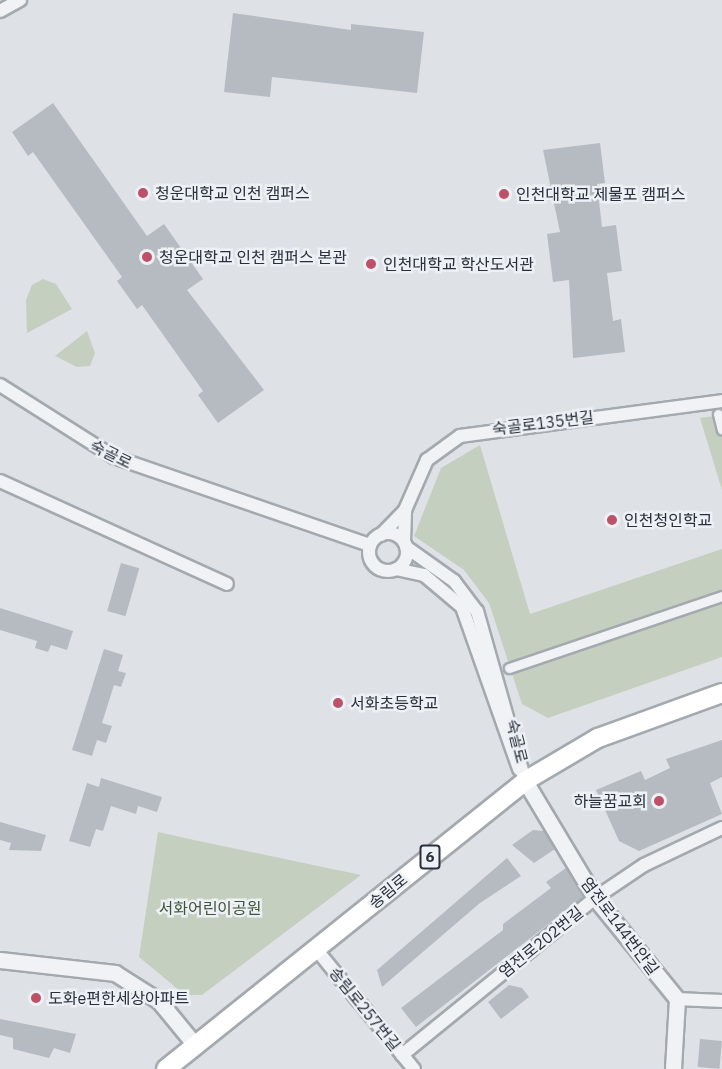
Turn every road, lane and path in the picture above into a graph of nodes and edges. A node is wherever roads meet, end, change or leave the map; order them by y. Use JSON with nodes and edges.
{"nodes":[{"id":1,"x":20,"y":0,"type":"edge"},
{"id":2,"x":0,"y":11,"type":"edge"},
{"id":3,"x":0,"y":385,"type":"edge"},
{"id":4,"x":722,"y":401,"type":"edge"},
{"id":5,"x":717,"y":414,"type":"dead end"},
{"id":6,"x":722,"y":430,"type":"edge"},
{"id":7,"x":0,"y":481,"type":"edge"},
{"id":8,"x":405,"y":510,"type":"junction"},
{"id":9,"x":381,"y":535,"type":"junction"},
{"id":10,"x":405,"y":544,"type":"junction"},
{"id":11,"x":370,"y":546,"type":"junction"},
{"id":12,"x":396,"y":569,"type":"junction"},
{"id":13,"x":227,"y":584,"type":"dead end"},
{"id":14,"x":722,"y":596,"type":"edge"},
{"id":15,"x":509,"y":668,"type":"dead end"},
{"id":16,"x":722,"y":693,"type":"edge"},
{"id":17,"x":525,"y":781,"type":"junction"},
{"id":18,"x":722,"y":828,"type":"edge"},
{"id":19,"x":595,"y":898,"type":"junction"},
{"id":20,"x":316,"y":949,"type":"junction"},
{"id":21,"x":0,"y":960,"type":"edge"},
{"id":22,"x":677,"y":999,"type":"junction"},
{"id":23,"x":722,"y":1001,"type":"edge"},
{"id":24,"x":195,"y":1046,"type":"junction"},
{"id":25,"x":402,"y":1054,"type":"junction"},
{"id":26,"x":166,"y":1069,"type":"edge"},
{"id":27,"x":414,"y":1069,"type":"edge"},
{"id":28,"x":673,"y":1069,"type":"edge"}],
"edges":[{"from":1,"to":2,"type":"street"},
{"from":3,"to":11,"type":"street","name":"숙골로"},
{"from":4,"to":8,"type":"street","name":"숙골로135번길"},
{"from":5,"to":6,"type":"street"},
{"from":7,"to":13,"type":"street"},
{"from":8,"to":9,"type":"street","name":"숙골로135번길"},
{"from":8,"to":10,"type":"street","name":"숙골로135번길"},
{"from":9,"to":10,"type":"street","name":"숙골로"},
{"from":9,"to":11,"type":"street"},
{"from":10,"to":12,"type":"street"},
{"from":10,"to":17,"type":"street","name":"숙골로"},
{"from":11,"to":12,"type":"street","name":"숙골로"},
{"from":12,"to":17,"type":"street","name":"숙골로"},
{"from":14,"to":15,"type":"street"},
{"from":16,"to":17,"type":"main road","name":"송림로","number":"6"},
{"from":17,"to":19,"type":"street","name":"염전로144번안길"},
{"from":17,"to":20,"type":"main road","name":"송림로","number":"6"},
{"from":18,"to":19,"type":"street","name":"염전로202번길"},
{"from":19,"to":22,"type":"street","name":"염전로144번안길"},
{"from":19,"to":25,"type":"street","name":"염전로202번길"},
{"from":20,"to":24,"type":"main road","name":"송림로","number":"6"},
{"from":20,"to":25,"type":"street","name":"송림로257번길"},
{"from":21,"to":24,"type":"street"},
{"from":22,"to":23,"type":"street"},
{"from":22,"to":28,"type":"street"},
{"from":24,"to":26,"type":"main road","name":"송림로","number":"6"},
{"from":25,"to":27,"type":"street","name":"송림로257번길"}]}
